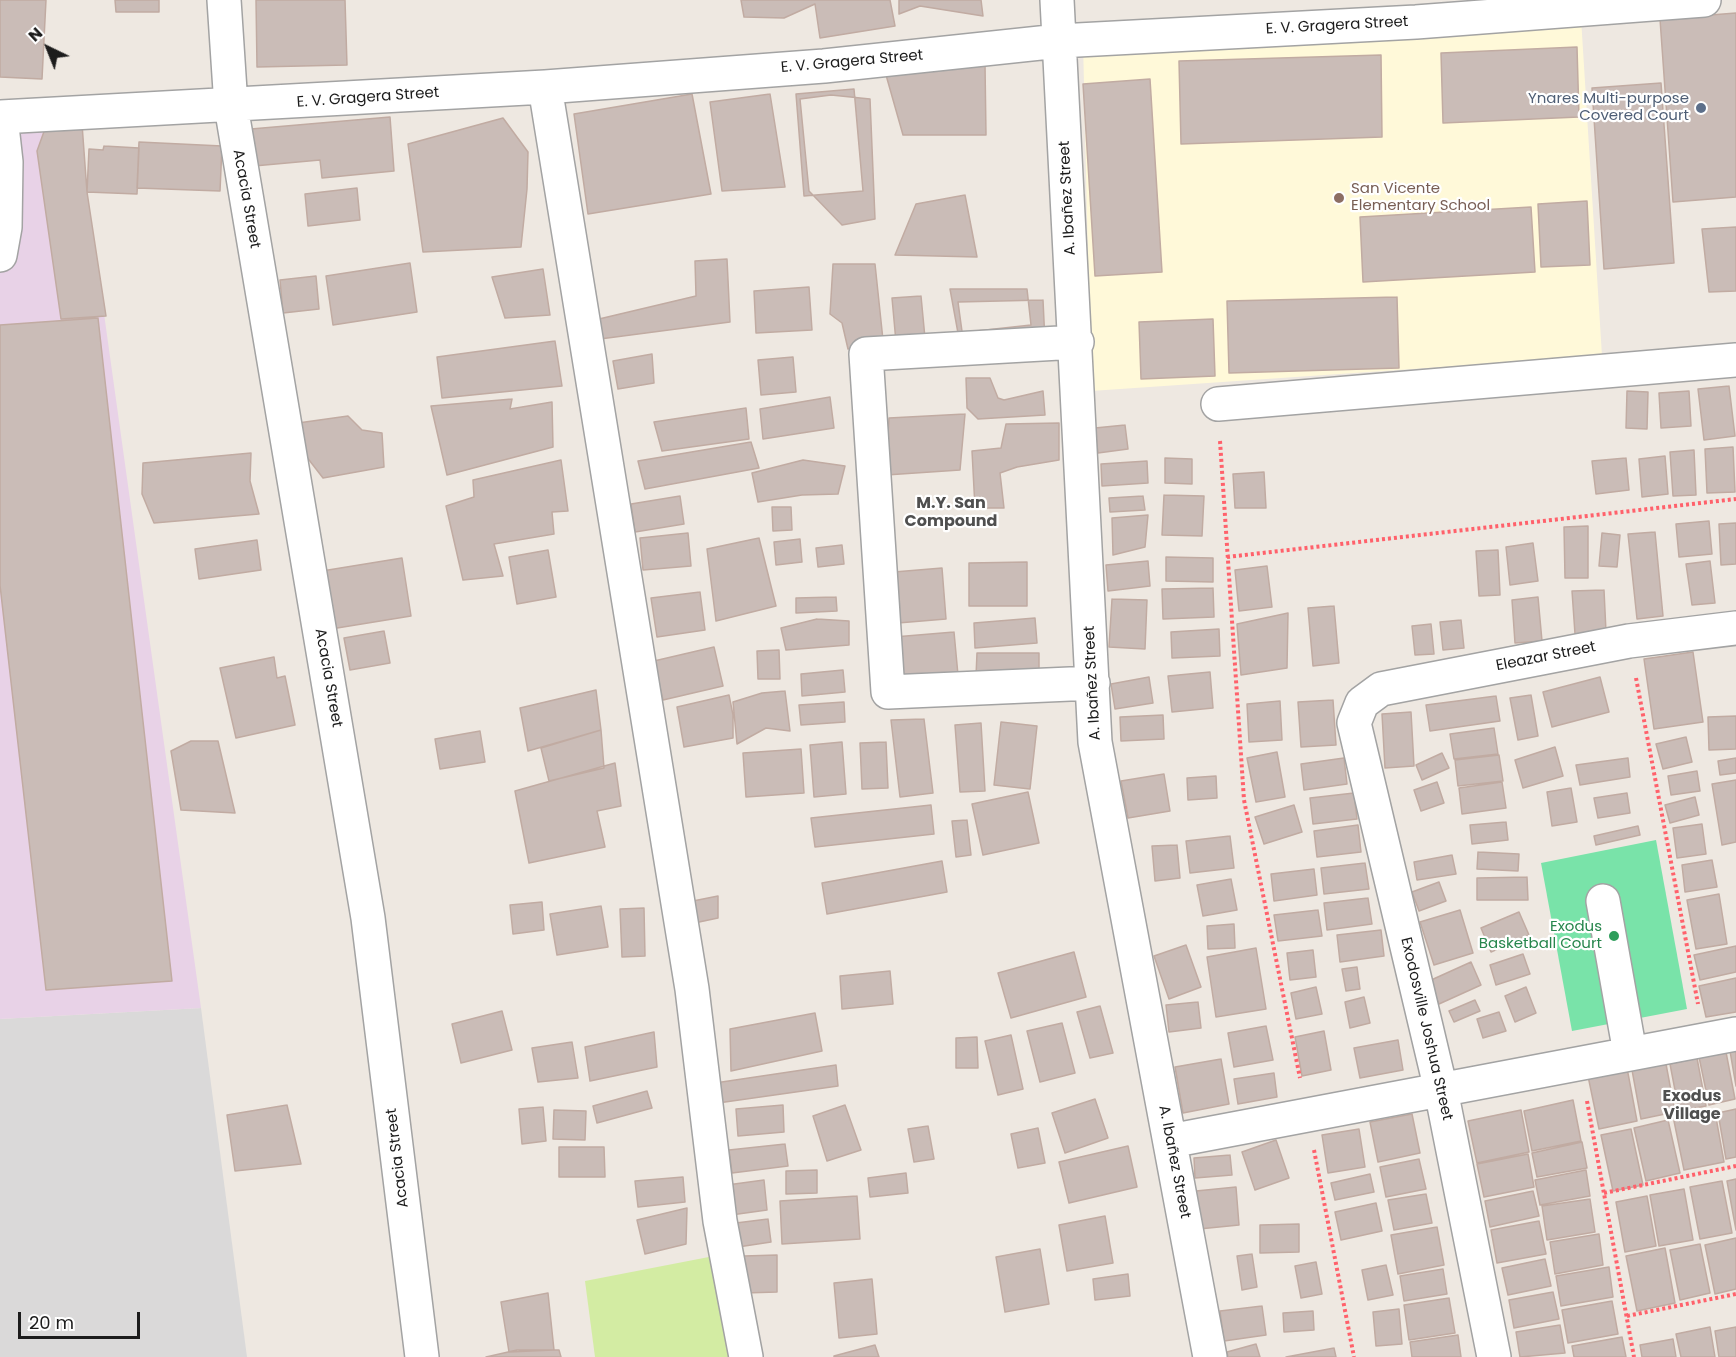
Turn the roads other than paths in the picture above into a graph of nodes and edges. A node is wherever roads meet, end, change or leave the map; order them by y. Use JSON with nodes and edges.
{"nodes":[{"id":1,"x":224,"y":0,"type":"edge"},
{"id":2,"x":1057,"y":0,"type":"edge"},
{"id":3,"x":1704,"y":0,"type":"edge"},
{"id":4,"x":1415,"y":11,"type":"edge"},
{"id":5,"x":1059,"y":41,"type":"junction"},
{"id":6,"x":545,"y":87,"type":"junction"},
{"id":7,"x":231,"y":106,"type":"junction"},
{"id":8,"x":0,"y":117,"type":"edge"},
{"id":9,"x":0,"y":255,"type":"edge"},
{"id":10,"x":1077,"y":342,"type":"junction"},
{"id":11,"x":1736,"y":360,"type":"edge"},
{"id":12,"x":1218,"y":404,"type":"road end"},
{"id":13,"x":1736,"y":628,"type":"edge"},
{"id":14,"x":1093,"y":683,"type":"junction"},
{"id":15,"x":1362,"y":703,"type":"joint"},
{"id":16,"x":1603,"y":901,"type":"dead end"},
{"id":17,"x":1721,"y":1037,"type":"edge"},
{"id":18,"x":1630,"y":1053,"type":"junction"},
{"id":19,"x":1441,"y":1090,"type":"junction"},
{"id":20,"x":1170,"y":1140,"type":"junction"},
{"id":21,"x":422,"y":1357,"type":"edge"},
{"id":22,"x":746,"y":1357,"type":"edge"},
{"id":23,"x":1210,"y":1357,"type":"edge"},
{"id":24,"x":1494,"y":1357,"type":"edge"}],
"edges":[{"from":1,"to":7,"type":"street","name":"Acacia Street"},
{"from":2,"to":5,"type":"street","name":"A. Ibañez Street"},
{"from":3,"to":4,"type":"street","name":"E. V. Gragera Street"},
{"from":4,"to":5,"type":"street","name":"E. V. Gragera Street"},
{"from":5,"to":6,"type":"street","name":"E. V. Gragera Street"},
{"from":5,"to":10,"type":"street","name":"A. Ibañez Street"},
{"from":6,"to":7,"type":"street","name":"E. V. Gragera Street"},
{"from":6,"to":22,"type":"street"},
{"from":7,"to":8,"type":"street","name":"E. V. Gragera Street"},
{"from":7,"to":21,"type":"street","name":"Acacia Street"},
{"from":8,"to":9,"type":"street"},
{"from":10,"to":14,"type":"street","name":"A. Ibañez Street"},
{"from":10,"to":14,"type":"street"},
{"from":11,"to":12,"type":"street"},
{"from":13,"to":15,"type":"street","name":"Eleazar Street"},
{"from":14,"to":20,"type":"street","name":"A. Ibañez Street"},
{"from":15,"to":19,"type":"street","name":"Exodosville Joshua Street"},
{"from":16,"to":18,"type":"street"},
{"from":17,"to":18,"type":"street"},
{"from":18,"to":19,"type":"street"},
{"from":19,"to":20,"type":"street"},
{"from":19,"to":24,"type":"street","name":"Exodosville Joshua Street"},
{"from":20,"to":23,"type":"street","name":"A. Ibañez Street"}]}
